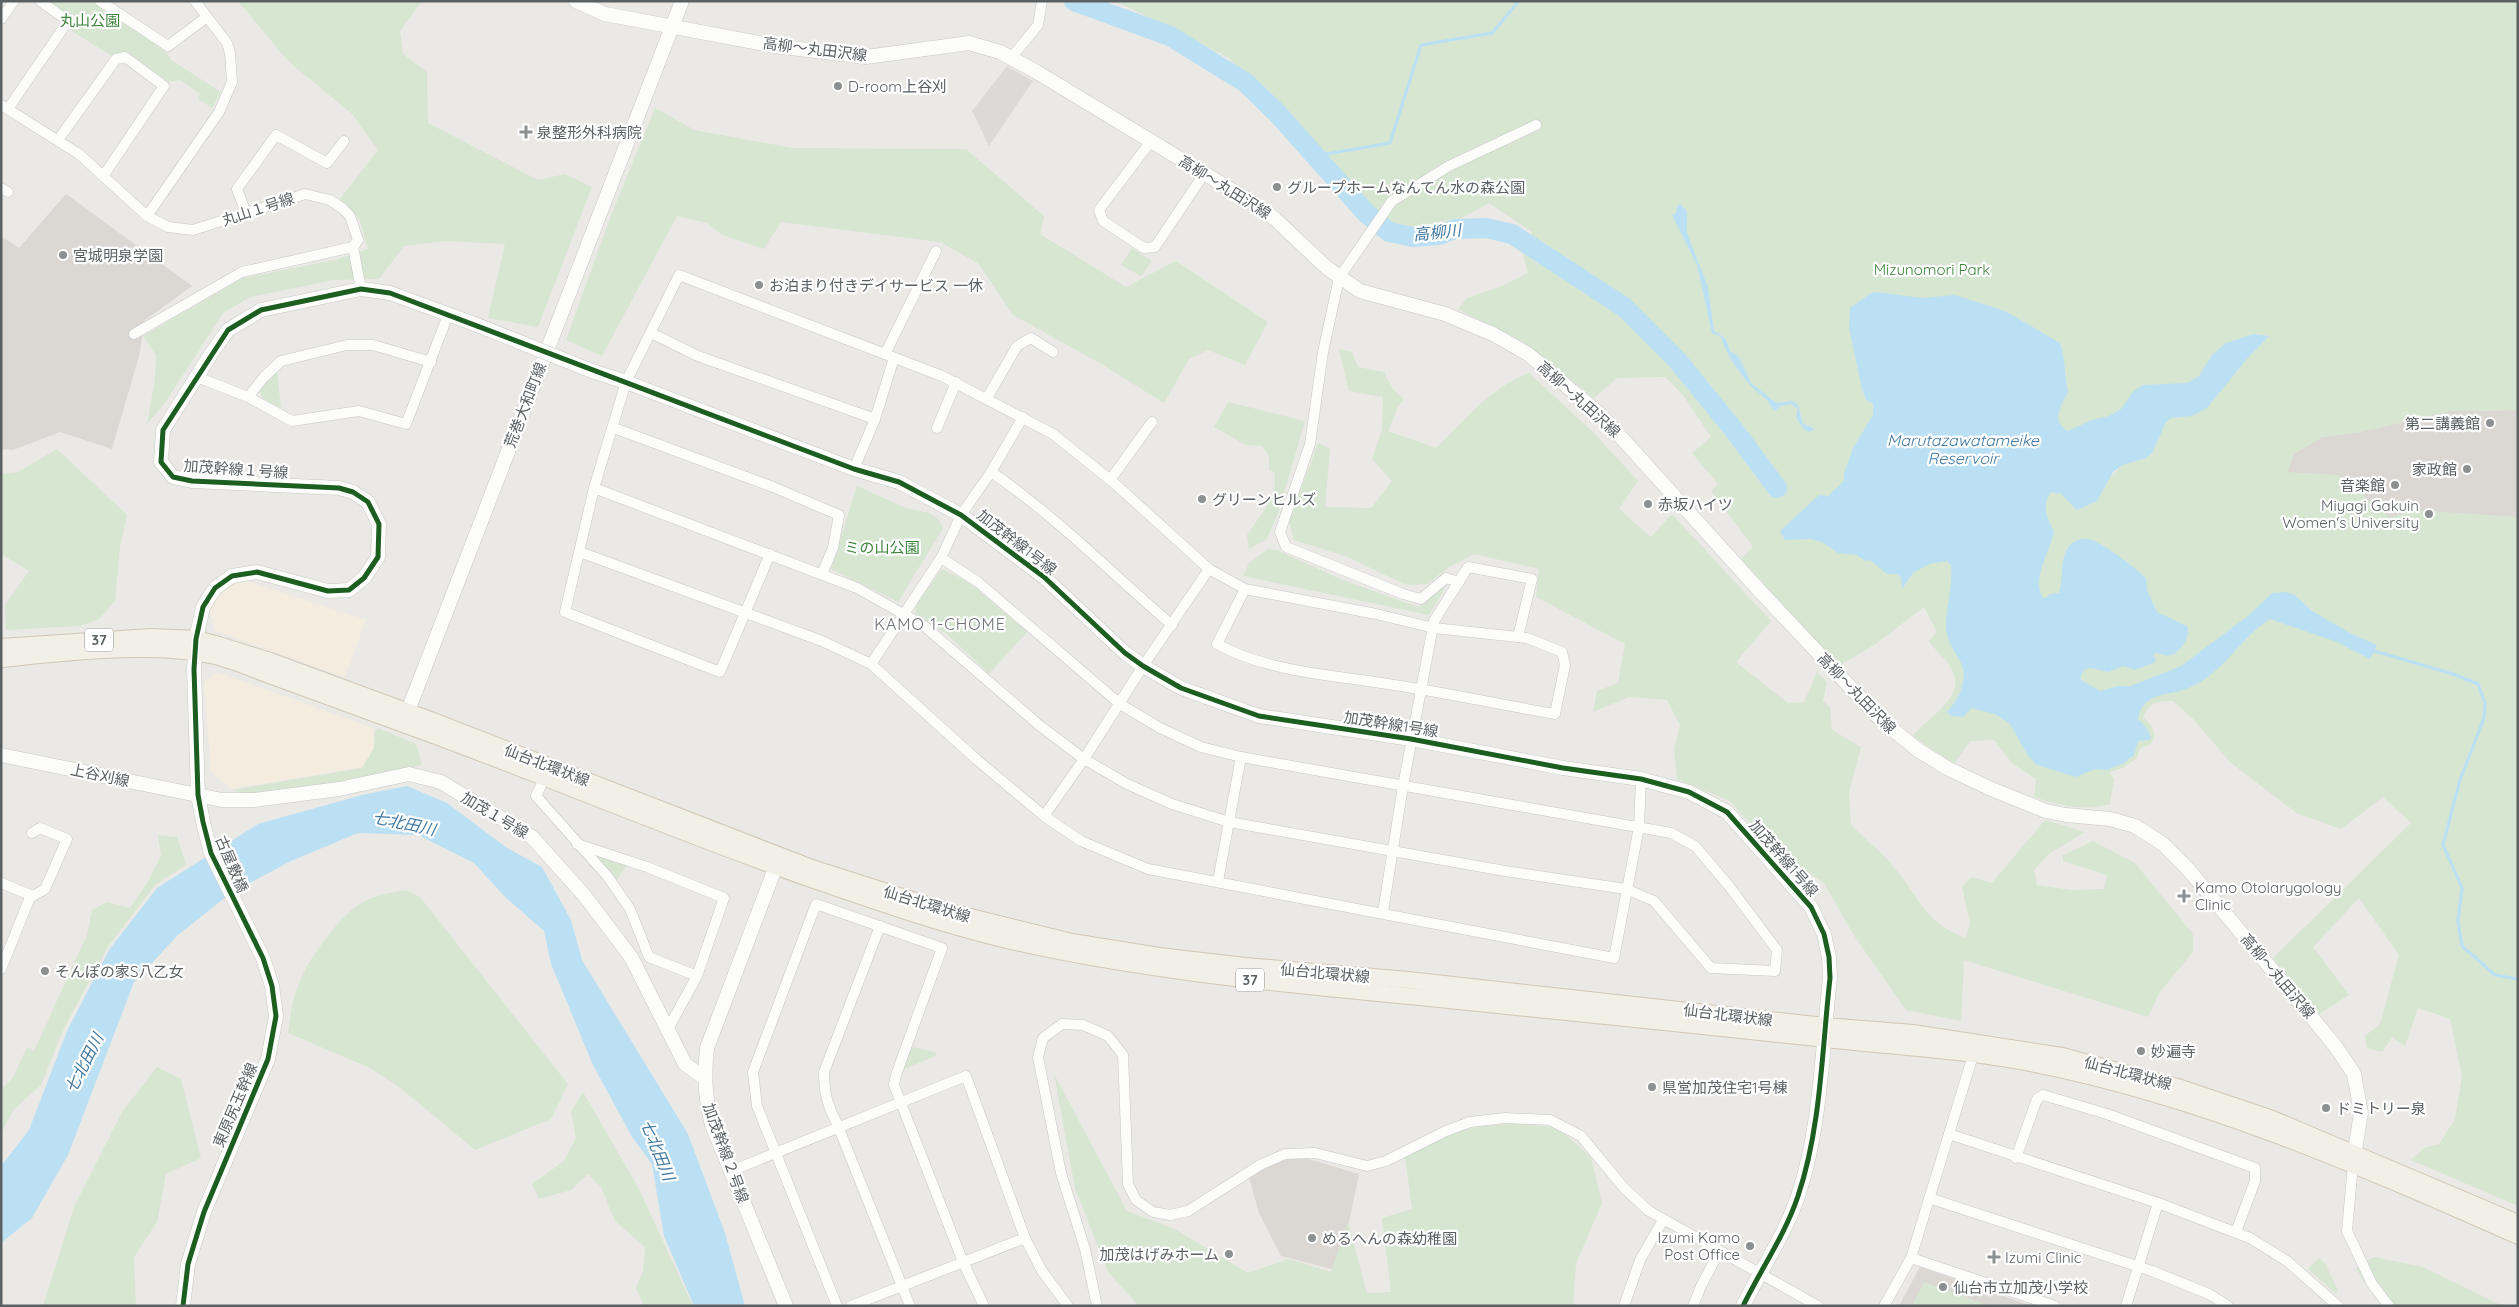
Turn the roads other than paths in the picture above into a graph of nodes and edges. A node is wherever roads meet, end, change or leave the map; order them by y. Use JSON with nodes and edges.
{"nodes":[{"id":1,"x":14,"y":1,"type":"edge"},
{"id":2,"x":40,"y":1,"type":"edge"},
{"id":3,"x":100,"y":1,"type":"edge"},
{"id":4,"x":195,"y":1,"type":"edge"},
{"id":5,"x":576,"y":1,"type":"edge"},
{"id":6,"x":1042,"y":1,"type":"edge"},
{"id":7,"x":682,"y":2,"type":"edge"},
{"id":8,"x":207,"y":17,"type":"junction"},
{"id":9,"x":1,"y":19,"type":"edge"},
{"id":10,"x":671,"y":26,"type":"junction"},
{"id":11,"x":1012,"y":58,"type":"junction"},
{"id":12,"x":5,"y":107,"type":"edge"},
{"id":13,"x":1536,"y":126,"type":"dead end"},
{"id":14,"x":58,"y":140,"type":"junction"},
{"id":15,"x":344,"y":141,"type":"dead end"},
{"id":16,"x":1151,"y":141,"type":"junction"},
{"id":17,"x":1204,"y":174,"type":"junction"},
{"id":18,"x":104,"y":175,"type":"junction"},
{"id":19,"x":246,"y":213,"type":"junction"},
{"id":20,"x":147,"y":216,"type":"junction"},
{"id":21,"x":352,"y":247,"type":"junction"},
{"id":22,"x":936,"y":250,"type":"dead end"},
{"id":23,"x":1339,"y":278,"type":"junction"},
{"id":24,"x":361,"y":289,"type":"junction"},
{"id":25,"x":448,"y":315,"type":"junction"},
{"id":26,"x":651,"y":333,"type":"junction"},
{"id":27,"x":134,"y":334,"type":"dead end"},
{"id":28,"x":1053,"y":352,"type":"dead end"},
{"id":29,"x":890,"y":356,"type":"junction"},
{"id":30,"x":430,"y":362,"type":"junction"},
{"id":31,"x":592,"y":371,"type":"joint"},
{"id":32,"x":197,"y":377,"type":"junction"},
{"id":33,"x":626,"y":382,"type":"junction"},
{"id":34,"x":956,"y":382,"type":"junction"},
{"id":35,"x":248,"y":397,"type":"junction"},
{"id":36,"x":987,"y":398,"type":"junction"},
{"id":37,"x":1023,"y":418,"type":"junction"},
{"id":38,"x":875,"y":420,"type":"junction"},
{"id":39,"x":1152,"y":422,"type":"dead end"},
{"id":40,"x":614,"y":428,"type":"junction"},
{"id":41,"x":937,"y":428,"type":"dead end"},
{"id":42,"x":854,"y":469,"type":"junction"},
{"id":43,"x":991,"y":472,"type":"junction"},
{"id":44,"x":1110,"y":480,"type":"junction"},
{"id":45,"x":594,"y":488,"type":"junction"},
{"id":46,"x":961,"y":515,"type":"junction"},
{"id":47,"x":580,"y":552,"type":"junction"},
{"id":48,"x":770,"y":554,"type":"junction"},
{"id":49,"x":941,"y":558,"type":"junction"},
{"id":50,"x":1209,"y":569,"type":"junction"},
{"id":51,"x":822,"y":574,"type":"junction"},
{"id":52,"x":1459,"y":582,"type":"junction"},
{"id":53,"x":1245,"y":589,"type":"junction"},
{"id":54,"x":904,"y":612,"type":"junction"},
{"id":55,"x":744,"y":613,"type":"junction"},
{"id":56,"x":1172,"y":625,"type":"junction"},
{"id":57,"x":1434,"y":628,"type":"junction"},
{"id":58,"x":1518,"y":637,"type":"junction"},
{"id":59,"x":195,"y":646,"type":"junction"},
{"id":60,"x":1,"y":647,"type":"edge"},
{"id":61,"x":1,"y":659,"type":"edge"},
{"id":62,"x":871,"y":664,"type":"junction"},
{"id":63,"x":1143,"y":666,"type":"junction"},
{"id":64,"x":1421,"y":689,"type":"junction"},
{"id":65,"x":1120,"y":704,"type":"junction"},
{"id":66,"x":404,"y":718,"type":"junction"},
{"id":67,"x":1411,"y":739,"type":"junction"},
{"id":68,"x":1,"y":755,"type":"edge"},
{"id":69,"x":1241,"y":758,"type":"junction"},
{"id":70,"x":1084,"y":759,"type":"junction"},
{"id":71,"x":545,"y":777,"type":"junction"},
{"id":72,"x":1641,"y":779,"type":"junction"},
{"id":73,"x":1403,"y":786,"type":"junction"},
{"id":74,"x":198,"y":795,"type":"junction"},
{"id":75,"x":1044,"y":816,"type":"junction"},
{"id":76,"x":1229,"y":822,"type":"junction"},
{"id":77,"x":1639,"y":827,"type":"junction"},
{"id":78,"x":32,"y":833,"type":"dead end"},
{"id":79,"x":577,"y":844,"type":"junction"},
{"id":80,"x":1393,"y":851,"type":"junction"},
{"id":81,"x":778,"y":861,"type":"junction"},
{"id":82,"x":1218,"y":882,"type":"junction"},
{"id":83,"x":1,"y":883,"type":"edge"},
{"id":84,"x":1626,"y":889,"type":"junction"},
{"id":85,"x":31,"y":895,"type":"junction"},
{"id":86,"x":1383,"y":912,"type":"junction"},
{"id":87,"x":242,"y":915,"type":"joint"},
{"id":88,"x":880,"y":926,"type":"junction"},
{"id":89,"x":1,"y":969,"type":"edge"},
{"id":90,"x":697,"y":976,"type":"junction"},
{"id":91,"x":668,"y":1029,"type":"junction"},
{"id":92,"x":1824,"y":1033,"type":"junction"},
{"id":93,"x":1975,"y":1048,"type":"junction"},
{"id":94,"x":703,"y":1078,"type":"junction"},
{"id":95,"x":902,"y":1102,"type":"junction"},
{"id":96,"x":838,"y":1126,"type":"junction"},
{"id":97,"x":1949,"y":1134,"type":"junction"},
{"id":98,"x":776,"y":1151,"type":"junction"},
{"id":99,"x":2016,"y":1158,"type":"junction"},
{"id":100,"x":2354,"y":1158,"type":"junction"},
{"id":101,"x":730,"y":1171,"type":"junction"},
{"id":102,"x":1929,"y":1198,"type":"junction"},
{"id":103,"x":2158,"y":1204,"type":"junction"},
{"id":104,"x":1663,"y":1220,"type":"junction"},
{"id":105,"x":2518,"y":1223,"type":"edge"},
{"id":106,"x":2236,"y":1232,"type":"junction"},
{"id":107,"x":2518,"y":1236,"type":"edge"},
{"id":108,"x":1026,"y":1238,"type":"junction"},
{"id":109,"x":1719,"y":1252,"type":"junction"},
{"id":110,"x":1911,"y":1258,"type":"junction"},
{"id":111,"x":963,"y":1262,"type":"junction"},
{"id":112,"x":2138,"y":1266,"type":"junction"},
{"id":113,"x":1760,"y":1274,"type":"junction"},
{"id":114,"x":901,"y":1286,"type":"junction"},
{"id":115,"x":183,"y":1306,"type":"edge"},
{"id":116,"x":786,"y":1306,"type":"edge"},
{"id":117,"x":837,"y":1306,"type":"edge"},
{"id":118,"x":851,"y":1306,"type":"edge"},
{"id":119,"x":910,"y":1306,"type":"edge"},
{"id":120,"x":984,"y":1306,"type":"edge"},
{"id":121,"x":1068,"y":1306,"type":"edge"},
{"id":122,"x":1097,"y":1306,"type":"edge"},
{"id":123,"x":1624,"y":1306,"type":"edge"},
{"id":124,"x":1693,"y":1306,"type":"edge"},
{"id":125,"x":1743,"y":1306,"type":"edge"},
{"id":126,"x":1818,"y":1306,"type":"edge"},
{"id":127,"x":1884,"y":1306,"type":"edge"},
{"id":128,"x":2055,"y":1306,"type":"edge"},
{"id":129,"x":2126,"y":1306,"type":"edge"},
{"id":130,"x":2228,"y":1306,"type":"edge"},
{"id":131,"x":2338,"y":1306,"type":"edge"},
{"id":132,"x":2389,"y":1306,"type":"edge"}],
"edges":[{"from":1,"to":9,"type":"street"},
{"from":2,"to":12,"type":"street"},
{"from":3,"to":8,"type":"street"},
{"from":4,"to":8,"type":"street"},
{"from":5,"to":10,"type":"street","name":"高柳～丸田沢線"},
{"from":6,"to":11,"type":"street"},
{"from":7,"to":10,"type":"street","name":"荒巻大和町線"},
{"from":8,"to":20,"type":"street"},
{"from":10,"to":11,"type":"street","name":"高柳～丸田沢線"},
{"from":10,"to":66,"type":"street","name":"荒巻大和町線"},
{"from":11,"to":16,"type":"street","name":"高柳～丸田沢線"},
{"from":12,"to":14,"type":"street","name":"丸山１号線"},
{"from":13,"to":23,"type":"street"},
{"from":14,"to":18,"type":"street","name":"丸山１号線"},
{"from":14,"to":18,"type":"street"},
{"from":15,"to":19,"type":"street"},
{"from":16,"to":17,"type":"street","name":"高柳～丸田沢線"},
{"from":16,"to":17,"type":"street"},
{"from":17,"to":23,"type":"street","name":"高柳～丸田沢線"},
{"from":18,"to":20,"type":"street","name":"丸山１号線"},
{"from":19,"to":20,"type":"street","name":"丸山１号線"},
{"from":19,"to":21,"type":"street","name":"丸山１号線"},
{"from":21,"to":24,"type":"street","name":"丸山１号線"},
{"from":21,"to":27,"type":"street"},
{"from":22,"to":29,"type":"street"},
{"from":23,"to":52,"type":"street"},
{"from":23,"to":100,"type":"street","name":"高柳～丸田沢線"},
{"from":24,"to":25,"type":"street","name":"加茂幹線１号線"},
{"from":24,"to":32,"type":"street","name":"加茂幹線１号線"},
{"from":25,"to":30,"type":"street"},
{"from":25,"to":31,"type":"street","name":"加茂幹線１号線","bridge":true},
{"from":26,"to":29,"type":"street"},
{"from":26,"to":33,"type":"street"},
{"from":26,"to":38,"type":"street"},
{"from":28,"to":36,"type":"street"},
{"from":29,"to":34,"type":"street"},
{"from":29,"to":38,"type":"street"},
{"from":30,"to":35,"type":"street"},
{"from":30,"to":35,"type":"street"},
{"from":31,"to":33,"type":"street","name":"加茂幹線1号線"},
{"from":32,"to":35,"type":"street"},
{"from":32,"to":59,"type":"street","name":"加茂幹線１号線"},
{"from":33,"to":40,"type":"street"},
{"from":33,"to":42,"type":"street","name":"加茂幹線1号線"},
{"from":34,"to":36,"type":"street"},
{"from":34,"to":41,"type":"street"},
{"from":36,"to":37,"type":"street"},
{"from":37,"to":43,"type":"street"},
{"from":37,"to":44,"type":"street"},
{"from":38,"to":42,"type":"street"},
{"from":39,"to":44,"type":"street"},
{"from":40,"to":45,"type":"street"},
{"from":40,"to":51,"type":"street"},
{"from":42,"to":46,"type":"street","name":"加茂幹線1号線"},
{"from":43,"to":46,"type":"street"},
{"from":43,"to":56,"type":"street"},
{"from":44,"to":50,"type":"street"},
{"from":45,"to":47,"type":"street"},
{"from":45,"to":48,"type":"street"},
{"from":46,"to":49,"type":"street"},
{"from":46,"to":63,"type":"street","name":"加茂幹線1号線"},
{"from":47,"to":55,"type":"street"},
{"from":47,"to":55,"type":"street"},
{"from":48,"to":51,"type":"street"},
{"from":48,"to":55,"type":"street"},
{"from":49,"to":54,"type":"street"},
{"from":49,"to":65,"type":"street"},
{"from":50,"to":53,"type":"street"},
{"from":50,"to":56,"type":"street"},
{"from":51,"to":54,"type":"street"},
{"from":52,"to":57,"type":"street"},
{"from":52,"to":58,"type":"street"},
{"from":53,"to":57,"type":"street"},
{"from":53,"to":64,"type":"street"},
{"from":54,"to":62,"type":"street"},
{"from":54,"to":70,"type":"street"},
{"from":55,"to":62,"type":"street"},
{"from":56,"to":63,"type":"street"},
{"from":57,"to":58,"type":"street"},
{"from":57,"to":64,"type":"street"},
{"from":58,"to":64,"type":"street"},
{"from":59,"to":60,"type":"main road","name":"仙台北環状線","number":"37"},
{"from":59,"to":61,"type":"main road","name":"仙台北環状線","number":"37"},
{"from":59,"to":66,"type":"main road","name":"仙台北環状線","number":"37"},
{"from":59,"to":74,"type":"street","name":"加茂幹線１号線"},
{"from":62,"to":75,"type":"street"},
{"from":63,"to":65,"type":"street"},
{"from":63,"to":67,"type":"street","name":"加茂幹線1号線"},
{"from":64,"to":67,"type":"street"},
{"from":65,"to":69,"type":"street"},
{"from":65,"to":70,"type":"street"},
{"from":66,"to":71,"type":"main road","name":"仙台北環状線","number":"37"},
{"from":66,"to":81,"type":"main road","name":"仙台北環状線","number":"37"},
{"from":67,"to":72,"type":"street","name":"加茂幹線1号線"},
{"from":67,"to":73,"type":"street"},
{"from":68,"to":74,"type":"street","name":"上谷刈線"},
{"from":69,"to":73,"type":"street"},
{"from":69,"to":76,"type":"street"},
{"from":70,"to":75,"type":"street"},
{"from":70,"to":76,"type":"street"},
{"from":71,"to":79,"type":"street"},
{"from":71,"to":81,"type":"main road","name":"仙台北環状線","number":"37"},
{"from":72,"to":77,"type":"street"},
{"from":72,"to":92,"type":"street","name":"加茂幹線1号線"},
{"from":73,"to":77,"type":"street"},
{"from":73,"to":80,"type":"street"},
{"from":74,"to":87,"type":"street","name":"古屋敷橋"},
{"from":74,"to":91,"type":"street","name":"加茂１号線"},
{"from":75,"to":82,"type":"street"},
{"from":76,"to":80,"type":"street"},
{"from":76,"to":82,"type":"street"},
{"from":77,"to":84,"type":"street"},
{"from":77,"to":84,"type":"street"},
{"from":78,"to":85,"type":"street"},
{"from":79,"to":90,"type":"street"},
{"from":79,"to":90,"type":"street"},
{"from":80,"to":84,"type":"street"},
{"from":80,"to":86,"type":"street"},
{"from":81,"to":92,"type":"main road","name":"仙台北環状線","number":"37"},
{"from":81,"to":94,"type":"street","name":"加茂幹線２号線"},
{"from":82,"to":86,"type":"street"},
{"from":83,"to":85,"type":"street"},
{"from":84,"to":86,"type":"street"},
{"from":85,"to":89,"type":"street"},
{"from":87,"to":115,"type":"street","name":"東原尻玉幹線"},
{"from":88,"to":95,"type":"street"},
{"from":88,"to":96,"type":"street"},
{"from":88,"to":98,"type":"street"},
{"from":90,"to":91,"type":"street"},
{"from":91,"to":94,"type":"street","name":"加茂１号線"},
{"from":92,"to":93,"type":"main road","name":"仙台北環状線","number":"37"},
{"from":92,"to":113,"type":"street","name":"加茂幹線1号線"},
{"from":93,"to":97,"type":"street"},
{"from":93,"to":100,"type":"main road","name":"仙台北環状線","number":"37"},
{"from":94,"to":101,"type":"street","name":"加茂幹線２号線"},
{"from":95,"to":96,"type":"street"},
{"from":95,"to":108,"type":"street"},
{"from":95,"to":111,"type":"street"},
{"from":96,"to":98,"type":"street"},
{"from":96,"to":114,"type":"street"},
{"from":97,"to":99,"type":"street"},
{"from":97,"to":102,"type":"street"},
{"from":98,"to":101,"type":"street"},
{"from":98,"to":117,"type":"street"},
{"from":99,"to":103,"type":"street"},
{"from":99,"to":106,"type":"street"},
{"from":100,"to":105,"type":"main road","name":"仙台北環状線","number":"37"},
{"from":100,"to":107,"type":"main road","name":"仙台北環状線","number":"37"},
{"from":100,"to":132,"type":"street"},
{"from":101,"to":116,"type":"street","name":"加茂幹線２号線"},
{"from":102,"to":110,"type":"street"},
{"from":102,"to":112,"type":"street"},
{"from":103,"to":106,"type":"street"},
{"from":103,"to":112,"type":"street"},
{"from":104,"to":109,"type":"street"},
{"from":104,"to":122,"type":"street"},
{"from":104,"to":123,"type":"street"},
{"from":106,"to":131,"type":"street"},
{"from":108,"to":111,"type":"street"},
{"from":108,"to":121,"type":"street"},
{"from":109,"to":113,"type":"street"},
{"from":109,"to":124,"type":"street"},
{"from":110,"to":127,"type":"street"},
{"from":110,"to":128,"type":"street"},
{"from":111,"to":114,"type":"street"},
{"from":111,"to":120,"type":"street"},
{"from":112,"to":129,"type":"street"},
{"from":112,"to":130,"type":"street"},
{"from":113,"to":125,"type":"street","name":"加茂幹線1号線"},
{"from":113,"to":126,"type":"street"},
{"from":114,"to":118,"type":"street"},
{"from":114,"to":119,"type":"street"}]}
